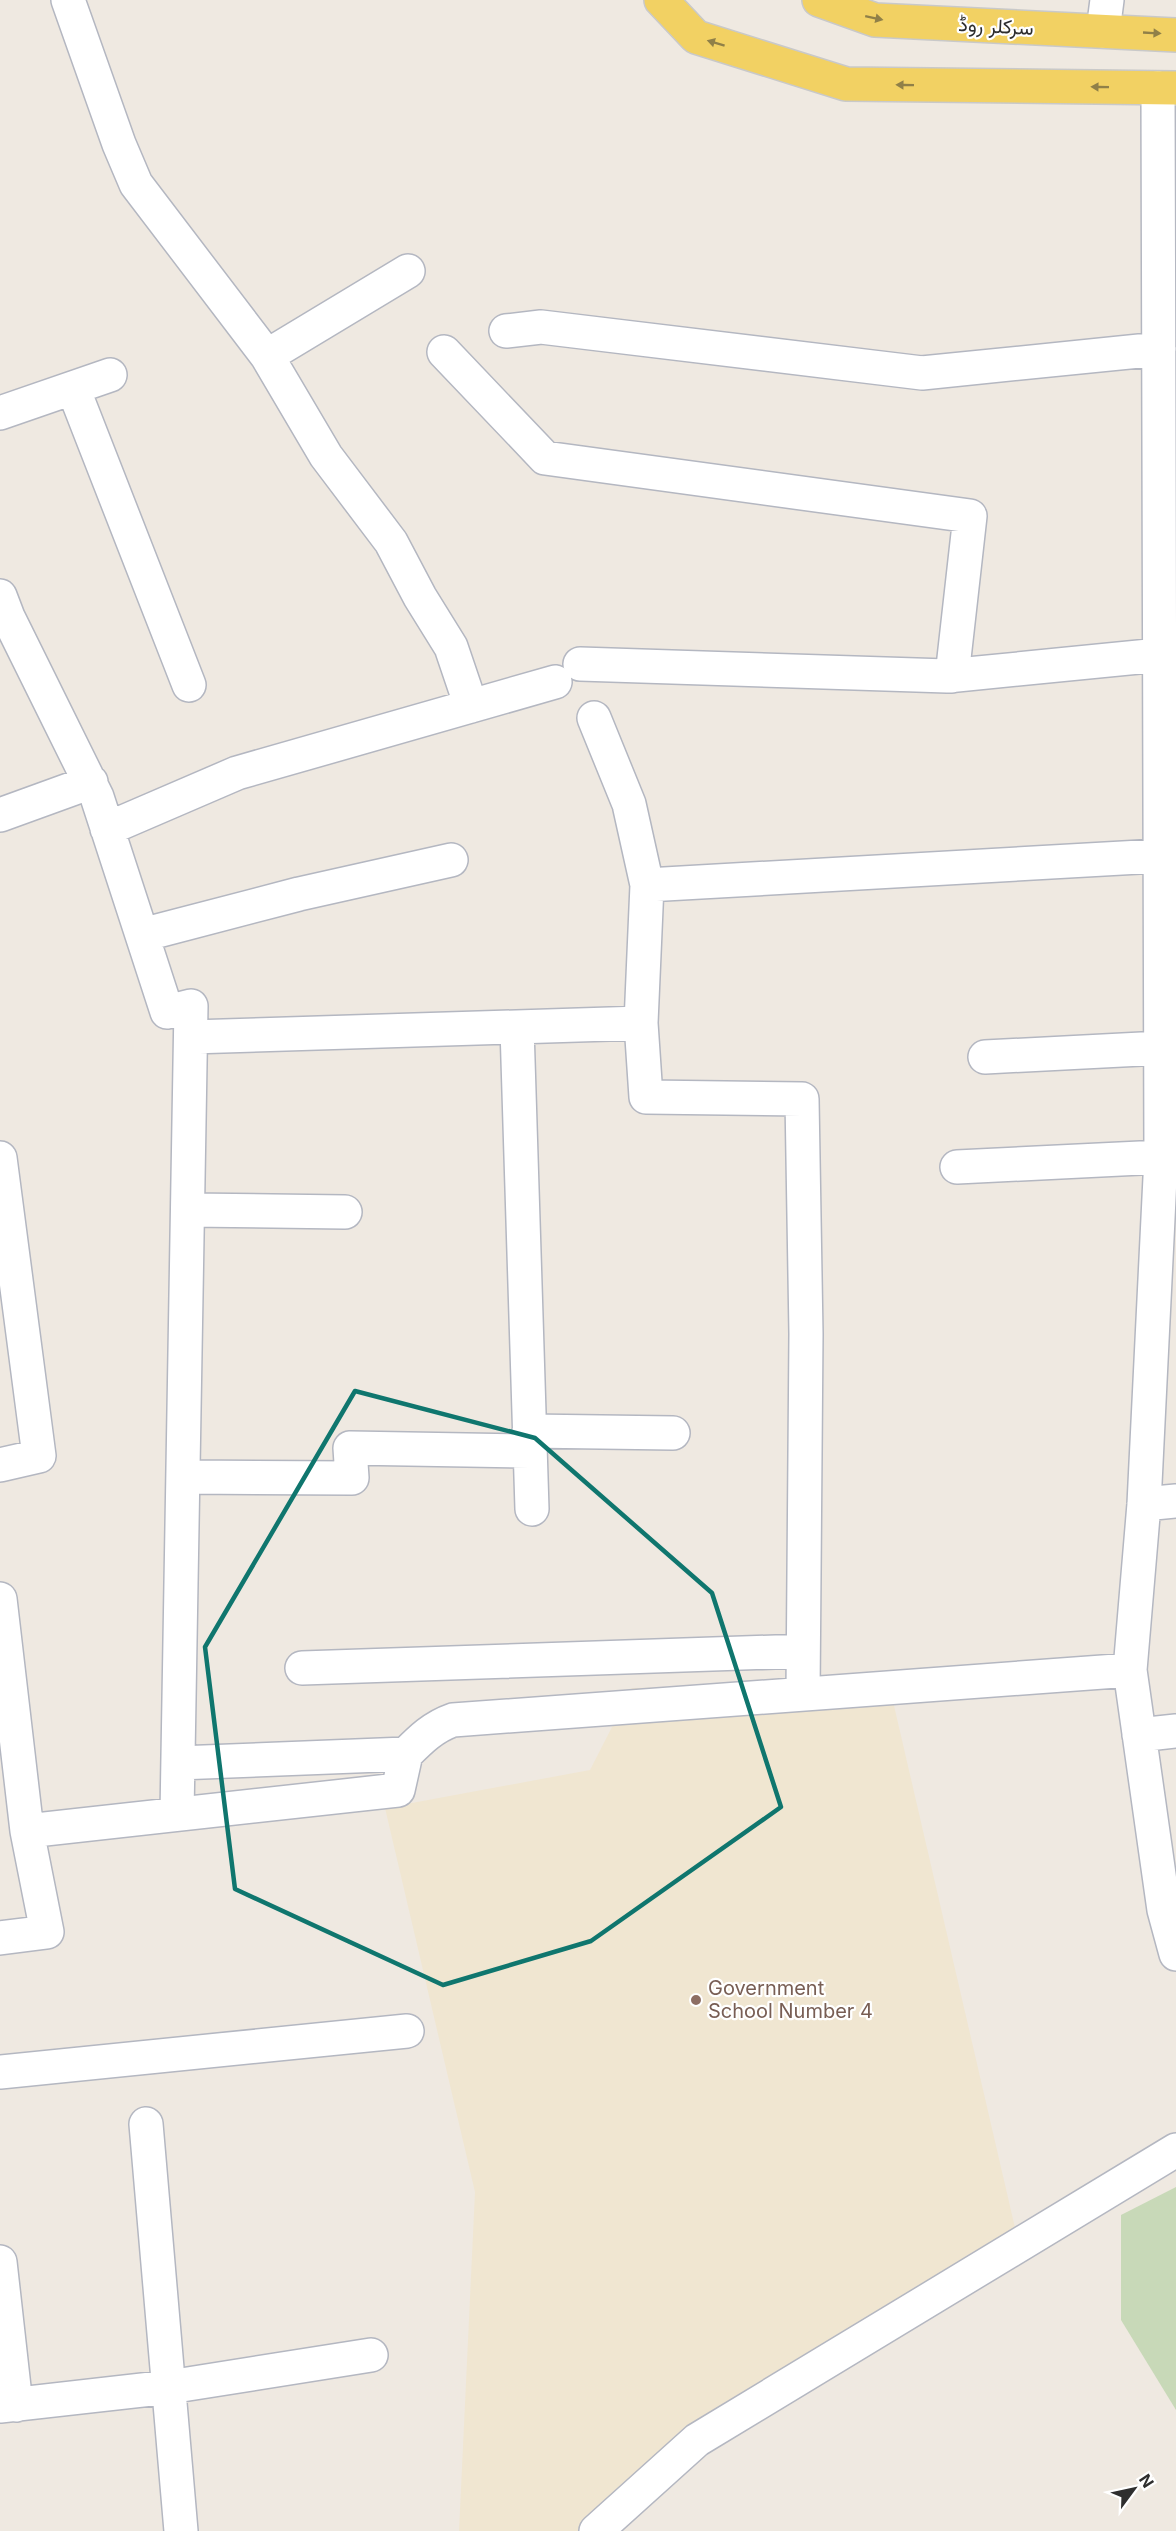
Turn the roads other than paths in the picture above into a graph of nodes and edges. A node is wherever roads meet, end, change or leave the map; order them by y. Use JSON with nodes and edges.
{"nodes":[{"id":1,"x":68,"y":0,"type":"edge"},
{"id":2,"x":661,"y":0,"type":"edge"},
{"id":3,"x":819,"y":0,"type":"edge"},
{"id":4,"x":1105,"y":16,"type":"edge"},
{"id":5,"x":1176,"y":35,"type":"edge"},
{"id":6,"x":1167,"y":88,"type":"edge"},
{"id":7,"x":408,"y":271,"type":"dead end"},
{"id":8,"x":506,"y":331,"type":"dead end"},
{"id":9,"x":1159,"y":349,"type":"junction"},
{"id":10,"x":444,"y":352,"type":"dead end"},
{"id":11,"x":267,"y":356,"type":"junction"},
{"id":12,"x":110,"y":375,"type":"dead end"},
{"id":13,"x":73,"y":388,"type":"junction"},
{"id":14,"x":0,"y":413,"type":"edge"},
{"id":15,"x":3,"y":610,"type":"edge"},
{"id":16,"x":1160,"y":655,"type":"junction"},
{"id":17,"x":952,"y":676,"type":"junction"},
{"id":18,"x":189,"y":685,"type":"dead end"},
{"id":19,"x":471,"y":706,"type":"junction"},
{"id":20,"x":594,"y":718,"type":"dead end"},
{"id":21,"x":90,"y":782,"type":"junction"},
{"id":22,"x":0,"y":815,"type":"edge"},
{"id":23,"x":107,"y":829,"type":"junction"},
{"id":24,"x":1168,"y":855,"type":"edge"},
{"id":25,"x":451,"y":860,"type":"dead end"},
{"id":26,"x":646,"y":885,"type":"junction"},
{"id":27,"x":142,"y":935,"type":"junction"},
{"id":28,"x":641,"y":1023,"type":"junction"},
{"id":29,"x":517,"y":1028,"type":"junction"},
{"id":30,"x":191,"y":1037,"type":"junction"},
{"id":31,"x":1161,"y":1048,"type":"junction"},
{"id":32,"x":985,"y":1057,"type":"dead end"},
{"id":33,"x":1161,"y":1156,"type":"junction"},
{"id":34,"x":0,"y":1158,"type":"edge"},
{"id":35,"x":957,"y":1167,"type":"dead end"},
{"id":36,"x":188,"y":1210,"type":"junction"},
{"id":37,"x":345,"y":1212,"type":"dead end"},
{"id":38,"x":8,"y":1272,"type":"edge"},
{"id":39,"x":13,"y":1364,"type":"edge"},
{"id":40,"x":673,"y":1432,"type":"dead end"},
{"id":41,"x":530,"y":1441,"type":"junction"},
{"id":42,"x":0,"y":1465,"type":"edge"},
{"id":43,"x":183,"y":1477,"type":"junction"},
{"id":44,"x":1176,"y":1501,"type":"edge"},
{"id":45,"x":1144,"y":1504,"type":"junction"},
{"id":46,"x":532,"y":1509,"type":"dead end"},
{"id":47,"x":0,"y":1599,"type":"edge"},
{"id":48,"x":804,"y":1651,"type":"junction"},
{"id":49,"x":302,"y":1668,"type":"dead end"},
{"id":50,"x":1130,"y":1670,"type":"junction"},
{"id":51,"x":803,"y":1693,"type":"junction"},
{"id":52,"x":7,"y":1725,"type":"edge"},
{"id":53,"x":1176,"y":1731,"type":"edge"},
{"id":54,"x":1139,"y":1735,"type":"junction"},
{"id":55,"x":406,"y":1754,"type":"junction"},
{"id":56,"x":178,"y":1764,"type":"junction"},
{"id":57,"x":177,"y":1814,"type":"junction"},
{"id":58,"x":27,"y":1831,"type":"junction"},
{"id":59,"x":1170,"y":1908,"type":"edge"},
{"id":60,"x":0,"y":1938,"type":"edge"},
{"id":61,"x":1176,"y":1954,"type":"edge"},
{"id":62,"x":407,"y":2031,"type":"dead end"},
{"id":63,"x":0,"y":2072,"type":"edge"},
{"id":64,"x":146,"y":2124,"type":"dead end"},
{"id":65,"x":1176,"y":2150,"type":"edge"},
{"id":66,"x":0,"y":2262,"type":"edge"},
{"id":67,"x":371,"y":2355,"type":"dead end"},
{"id":68,"x":169,"y":2387,"type":"junction"},
{"id":69,"x":8,"y":2406,"type":"edge"},
{"id":70,"x":181,"y":2531,"type":"edge"},
{"id":71,"x":596,"y":2531,"type":"edge"}],
"edges":[{"from":1,"to":11,"type":"street"},
{"from":6,"to":2,"type":"main road","one_way":true},
{"from":3,"to":4,"type":"main road","name":"سرکلر روڈ","one_way":true},
{"from":4,"to":5,"type":"main road","name":"سرکلر روڈ","one_way":true},
{"from":6,"to":9,"type":"street"},
{"from":7,"to":11,"type":"street"},
{"from":8,"to":9,"type":"street"},
{"from":9,"to":16,"type":"street"},
{"from":10,"to":17,"type":"street"},
{"from":11,"to":19,"type":"street"},
{"from":12,"to":13,"type":"street"},
{"from":13,"to":14,"type":"street"},
{"from":13,"to":18,"type":"street"},
{"from":15,"to":21,"type":"street"},
{"from":16,"to":17,"type":"street"},
{"from":16,"to":24,"type":"street"},
{"from":17,"to":19,"type":"street"},
{"from":19,"to":23,"type":"street"},
{"from":20,"to":26,"type":"street"},
{"from":21,"to":22,"type":"street"},
{"from":21,"to":23,"type":"street"},
{"from":23,"to":27,"type":"street"},
{"from":24,"to":26,"type":"street"},
{"from":24,"to":31,"type":"street"},
{"from":25,"to":27,"type":"street"},
{"from":26,"to":28,"type":"street"},
{"from":27,"to":30,"type":"street"},
{"from":28,"to":29,"type":"street"},
{"from":28,"to":48,"type":"street"},
{"from":29,"to":30,"type":"street"},
{"from":29,"to":41,"type":"street"},
{"from":30,"to":36,"type":"street"},
{"from":31,"to":32,"type":"street"},
{"from":31,"to":33,"type":"street"},
{"from":33,"to":35,"type":"street"},
{"from":33,"to":45,"type":"street"},
{"from":34,"to":38,"type":"street"},
{"from":36,"to":37,"type":"street"},
{"from":36,"to":43,"type":"street"},
{"from":38,"to":39,"type":"street"},
{"from":39,"to":42,"type":"street"},
{"from":40,"to":41,"type":"street"},
{"from":41,"to":43,"type":"street"},
{"from":41,"to":46,"type":"street"},
{"from":43,"to":56,"type":"street"},
{"from":44,"to":45,"type":"street"},
{"from":45,"to":50,"type":"street"},
{"from":47,"to":52,"type":"street"},
{"from":48,"to":49,"type":"street"},
{"from":48,"to":51,"type":"street"},
{"from":50,"to":51,"type":"street"},
{"from":50,"to":54,"type":"street"},
{"from":51,"to":55,"type":"street"},
{"from":52,"to":58,"type":"street"},
{"from":53,"to":54,"type":"street"},
{"from":54,"to":59,"type":"street"},
{"from":55,"to":56,"type":"street"},
{"from":55,"to":57,"type":"street"},
{"from":56,"to":57,"type":"street"},
{"from":57,"to":58,"type":"street"},
{"from":58,"to":60,"type":"street"},
{"from":59,"to":61,"type":"street"},
{"from":62,"to":63,"type":"street"},
{"from":64,"to":68,"type":"street"},
{"from":65,"to":71,"type":"street"},
{"from":66,"to":69,"type":"street"},
{"from":67,"to":68,"type":"street"},
{"from":68,"to":69,"type":"street"},
{"from":68,"to":70,"type":"street"}]}
